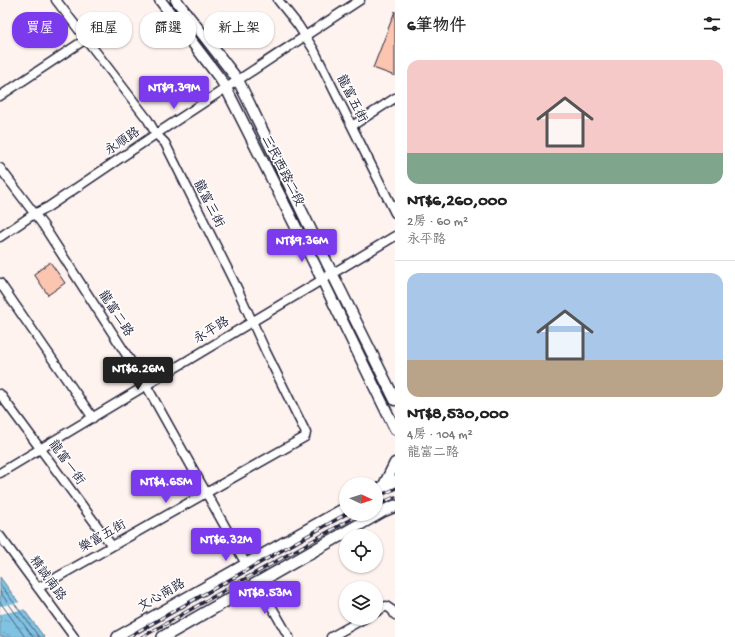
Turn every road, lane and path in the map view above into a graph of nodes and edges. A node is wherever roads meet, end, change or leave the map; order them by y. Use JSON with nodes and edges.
{"nodes":[{"id":1,"x":56,"y":0,"type":"edge"},
{"id":2,"x":160,"y":0,"type":"edge"},
{"id":3,"x":176,"y":0,"type":"edge"},
{"id":4,"x":278,"y":0,"type":"edge"},
{"id":5,"x":360,"y":0,"type":"edge"},
{"id":6,"x":76,"y":26,"type":"edge"},
{"id":7,"x":304,"y":36,"type":"junction"},
{"id":8,"x":76,"y":46,"type":"edge"},
{"id":9,"x":93,"y":48,"type":"edge"},
{"id":10,"x":238,"y":80,"type":"junction"},
{"id":11,"x":226,"y":88,"type":"junction"},
{"id":12,"x":0,"y":96,"type":"edge"},
{"id":13,"x":395,"y":98,"type":"edge"},
{"id":14,"x":352,"y":126,"type":"junction"},
{"id":15,"x":156,"y":134,"type":"junction"},
{"id":16,"x":0,"y":168,"type":"edge"},
{"id":17,"x":395,"y":213,"type":"edge"},
{"id":18,"x":34,"y":214,"type":"junction"},
{"id":19,"x":395,"y":236,"type":"edge"},
{"id":20,"x":0,"y":237,"type":"edge"},
{"id":21,"x":332,"y":274,"type":"junction"},
{"id":22,"x":322,"y":279,"type":"junction"},
{"id":23,"x":0,"y":283,"type":"edge"},
{"id":24,"x":252,"y":321,"type":"junction"},
{"id":25,"x":146,"y":385,"type":"junction"},
{"id":26,"x":0,"y":394,"type":"edge"},
{"id":27,"x":395,"y":400,"type":"edge"},
{"id":28,"x":93,"y":418,"type":"junction"},
{"id":29,"x":395,"y":429,"type":"edge"},
{"id":30,"x":305,"y":437,"type":"joint"},
{"id":31,"x":40,"y":449,"type":"junction"},
{"id":32,"x":395,"y":462,"type":"edge"},
{"id":33,"x":0,"y":473,"type":"edge"},
{"id":34,"x":395,"y":481,"type":"edge"},
{"id":35,"x":383,"y":482,"type":"edge"},
{"id":36,"x":383,"y":487,"type":"edge"},
{"id":37,"x":207,"y":492,"type":"junction"},
{"id":38,"x":393,"y":508,"type":"edge"},
{"id":39,"x":339,"y":512,"type":"edge"},
{"id":40,"x":0,"y":536,"type":"edge"},
{"id":41,"x":112,"y":546,"type":"junction"},
{"id":42,"x":246,"y":564,"type":"junction"},
{"id":43,"x":258,"y":583,"type":"junction"},
{"id":44,"x":38,"y":588,"type":"junction"},
{"id":45,"x":383,"y":608,"type":"edge"},
{"id":46,"x":395,"y":615,"type":"edge"},
{"id":47,"x":352,"y":625,"type":"edge"},
{"id":48,"x":74,"y":637,"type":"edge"},
{"id":49,"x":118,"y":637,"type":"edge"},
{"id":50,"x":163,"y":637,"type":"edge"},
{"id":51,"x":289,"y":637,"type":"edge"},
{"id":52,"x":331,"y":637,"type":"edge"}],
"edges":[{"from":1,"to":6,"type":"street","name":"龍富三街"},
{"from":2,"to":11,"type":"street","name":"三民西路二段"},
{"from":3,"to":10,"type":"street","name":"三民西路二段"},
{"from":4,"to":7,"type":"street","name":"龍富五街"},
{"from":5,"to":7,"type":"street","name":"永順路"},
{"from":7,"to":10,"type":"street","name":"永順路"},
{"from":7,"to":14,"type":"street","name":"龍富五街"},
{"from":8,"to":12,"type":"street"},
{"from":9,"to":15,"type":"street","name":"龍富三街"},
{"from":10,"to":11,"type":"street","name":"永順路"},
{"from":10,"to":21,"type":"street","name":"三民西路二段"},
{"from":11,"to":15,"type":"street","name":"永順路"},
{"from":11,"to":22,"type":"street","name":"三民西路二段"},
{"from":13,"to":14,"type":"street"},
{"from":14,"to":17,"type":"street","name":"龍富五街"},
{"from":15,"to":18,"type":"street","name":"永順路"},
{"from":15,"to":24,"type":"street","name":"龍富三街"},
{"from":16,"to":18,"type":"street","name":"龍富二路"},
{"from":18,"to":20,"type":"street","name":"永順路"},
{"from":18,"to":25,"type":"street","name":"龍富二路"},
{"from":19,"to":21,"type":"street","name":"永平路"},
{"from":21,"to":22,"type":"street","name":"永平路"},
{"from":21,"to":27,"type":"street","name":"三民西路二段"},
{"from":22,"to":24,"type":"street","name":"永平路"},
{"from":22,"to":29,"type":"street","name":"三民西路二段"},
{"from":23,"to":28,"type":"street"},
{"from":24,"to":25,"type":"street","name":"永平路"},
{"from":24,"to":30,"type":"street","name":"龍富三街"},
{"from":25,"to":28,"type":"street","name":"永平路"},
{"from":25,"to":37,"type":"street","name":"龍富二路"},
{"from":26,"to":31,"type":"street","name":"龍富一街"},
{"from":28,"to":31,"type":"street","name":"永平路"},
{"from":30,"to":37,"type":"street","name":"樂富五街"},
{"from":31,"to":33,"type":"street","name":"永平路"},
{"from":31,"to":41,"type":"street","name":"龍富一街"},
{"from":32,"to":35,"type":"street"},
{"from":34,"to":36,"type":"main road"},
{"from":37,"to":41,"type":"street","name":"樂富五街"},
{"from":37,"to":42,"type":"street","name":"龍富二路"},
{"from":38,"to":43,"type":"main road"},
{"from":39,"to":42,"type":"main road","name":"文心南路"},
{"from":40,"to":44,"type":"street","name":"精誠南路"},
{"from":41,"to":44,"type":"street","name":"樂富五街"},
{"from":42,"to":49,"type":"main road","name":"文心南路"},
{"from":43,"to":50,"type":"main road"},
{"from":43,"to":51,"type":"street"},
{"from":44,"to":48,"type":"street","name":"精誠南路"},
{"from":45,"to":46,"type":"street"},
{"from":47,"to":52,"type":"street"}]}
